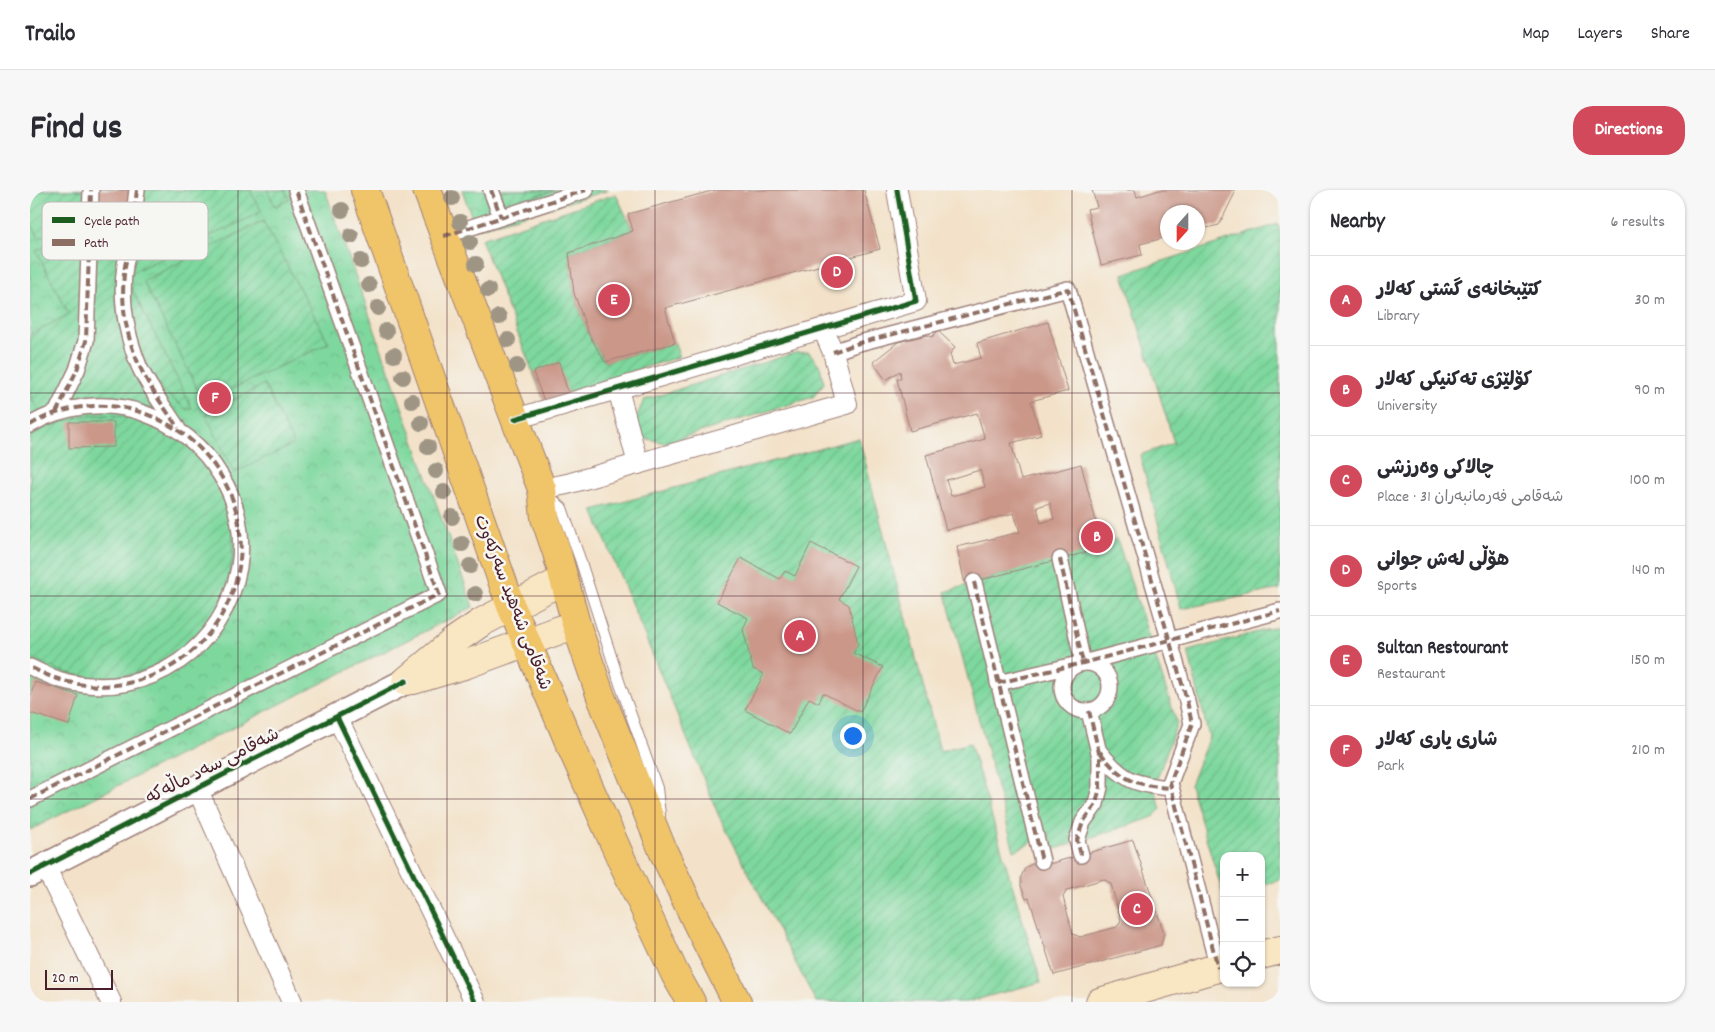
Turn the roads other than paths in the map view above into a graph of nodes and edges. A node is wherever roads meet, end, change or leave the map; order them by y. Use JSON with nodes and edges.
{"nodes":[{"id":1,"x":296,"y":190,"type":"edge"},
{"id":2,"x":365,"y":190,"type":"edge"},
{"id":3,"x":426,"y":190,"type":"edge"},
{"id":4,"x":491,"y":190,"type":"edge"},
{"id":5,"x":586,"y":190,"type":"edge"},
{"id":6,"x":897,"y":190,"type":"edge"},
{"id":7,"x":501,"y":217,"type":"junction"},
{"id":8,"x":444,"y":236,"type":"junction"},
{"id":9,"x":89,"y":260,"type":"edge"},
{"id":10,"x":127,"y":260,"type":"edge"},
{"id":11,"x":823,"y":329,"type":"junction"},
{"id":12,"x":833,"y":352,"type":"junction"},
{"id":13,"x":618,"y":389,"type":"junction"},
{"id":14,"x":56,"y":413,"type":"junction"},
{"id":15,"x":515,"y":419,"type":"junction"},
{"id":16,"x":30,"y":425,"type":"edge"},
{"id":17,"x":180,"y":430,"type":"junction"},
{"id":18,"x":638,"y":464,"type":"junction"},
{"id":19,"x":542,"y":489,"type":"junction"},
{"id":20,"x":1060,"y":559,"type":"dead end"},
{"id":21,"x":564,"y":580,"type":"junction"},
{"id":22,"x":974,"y":582,"type":"dead end"},
{"id":23,"x":512,"y":606,"type":"junction"},
{"id":24,"x":1280,"y":611,"type":"edge"},
{"id":25,"x":576,"y":624,"type":"junction"},
{"id":26,"x":1169,"y":639,"type":"junction"},
{"id":27,"x":527,"y":642,"type":"junction"},
{"id":28,"x":1083,"y":662,"type":"junction"},
{"id":29,"x":30,"y":666,"type":"edge"},
{"id":30,"x":406,"y":681,"type":"junction"},
{"id":31,"x":998,"y":683,"type":"junction"},
{"id":32,"x":1089,"y":711,"type":"junction"},
{"id":33,"x":337,"y":717,"type":"junction"},
{"id":34,"x":1098,"y":750,"type":"junction"},
{"id":35,"x":197,"y":788,"type":"junction"},
{"id":36,"x":1171,"y":788,"type":"junction"},
{"id":37,"x":30,"y":799,"type":"edge"},
{"id":38,"x":663,"y":851,"type":"junction"},
{"id":39,"x":1081,"y":855,"type":"dead end"},
{"id":40,"x":1042,"y":861,"type":"dead end"},
{"id":41,"x":38,"y":870,"type":"edge"},
{"id":42,"x":1280,"y":950,"type":"edge"},
{"id":43,"x":1265,"y":954,"type":"edge"},
{"id":44,"x":1220,"y":963,"type":"edge"},
{"id":45,"x":1220,"y":967,"type":"edge"},
{"id":46,"x":111,"y":1002,"type":"edge"},
{"id":47,"x":292,"y":1002,"type":"edge"},
{"id":48,"x":475,"y":1002,"type":"edge"},
{"id":49,"x":691,"y":1002,"type":"edge"},
{"id":50,"x":737,"y":1002,"type":"edge"},
{"id":51,"x":1100,"y":1002,"type":"edge"}],
"edges":[{"from":1,"to":37,"type":"street"},
{"from":2,"to":23,"type":"main road","name":"شەقامی شەهید سەرکەوت"},
{"from":3,"to":8,"type":"main road"},
{"from":4,"to":7,"type":"street"},
{"from":5,"to":7,"type":"street"},
{"from":6,"to":11,"type":"street"},
{"from":7,"to":8,"type":"street"},
{"from":8,"to":15,"type":"main road"},
{"from":9,"to":14,"type":"street"},
{"from":10,"to":17,"type":"street"},
{"from":11,"to":12,"type":"street"},
{"from":11,"to":13,"type":"street"},
{"from":12,"to":18,"type":"street"},
{"from":12,"to":26,"type":"street"},
{"from":13,"to":15,"type":"street"},
{"from":13,"to":18,"type":"street"},
{"from":14,"to":16,"type":"street"},
{"from":14,"to":17,"type":"street"},
{"from":15,"to":19,"type":"main road"},
{"from":17,"to":29,"type":"street"},
{"from":18,"to":19,"type":"street"},
{"from":19,"to":21,"type":"main road"},
{"from":19,"to":38,"type":"lane"},
{"from":20,"to":28,"type":"street"},
{"from":21,"to":23,"type":"main road"},
{"from":21,"to":25,"type":"main road"},
{"from":22,"to":31,"type":"street"},
{"from":23,"to":27,"type":"main road","name":"شەقامی شەهید سەرکەوت"},
{"from":23,"to":30,"type":"main road"},
{"from":24,"to":26,"type":"street"},
{"from":25,"to":27,"type":"main road"},
{"from":25,"to":38,"type":"main road"},
{"from":26,"to":28,"type":"street"},
{"from":26,"to":36,"type":"street"},
{"from":27,"to":30,"type":"main road"},
{"from":27,"to":49,"type":"main road","name":"شەقامی شەهید سەرکەوت"},
{"from":28,"to":31,"type":"street"},
{"from":28,"to":32,"type":"street"},
{"from":28,"to":32,"type":"street"},
{"from":30,"to":33,"type":"street","name":"شەقامی سەد ماڵەکە"},
{"from":31,"to":40,"type":"street"},
{"from":32,"to":34,"type":"street"},
{"from":33,"to":35,"type":"street","name":"شەقامی سەد ماڵەکە"},
{"from":33,"to":48,"type":"street"},
{"from":34,"to":36,"type":"street"},
{"from":34,"to":39,"type":"street"},
{"from":35,"to":41,"type":"street","name":"شەقامی سەد ماڵەکە"},
{"from":35,"to":47,"type":"street"},
{"from":36,"to":44,"type":"street"},
{"from":38,"to":50,"type":"main road"},
{"from":41,"to":46,"type":"street"},
{"from":42,"to":43,"type":"main road"},
{"from":45,"to":51,"type":"main road"}]}
